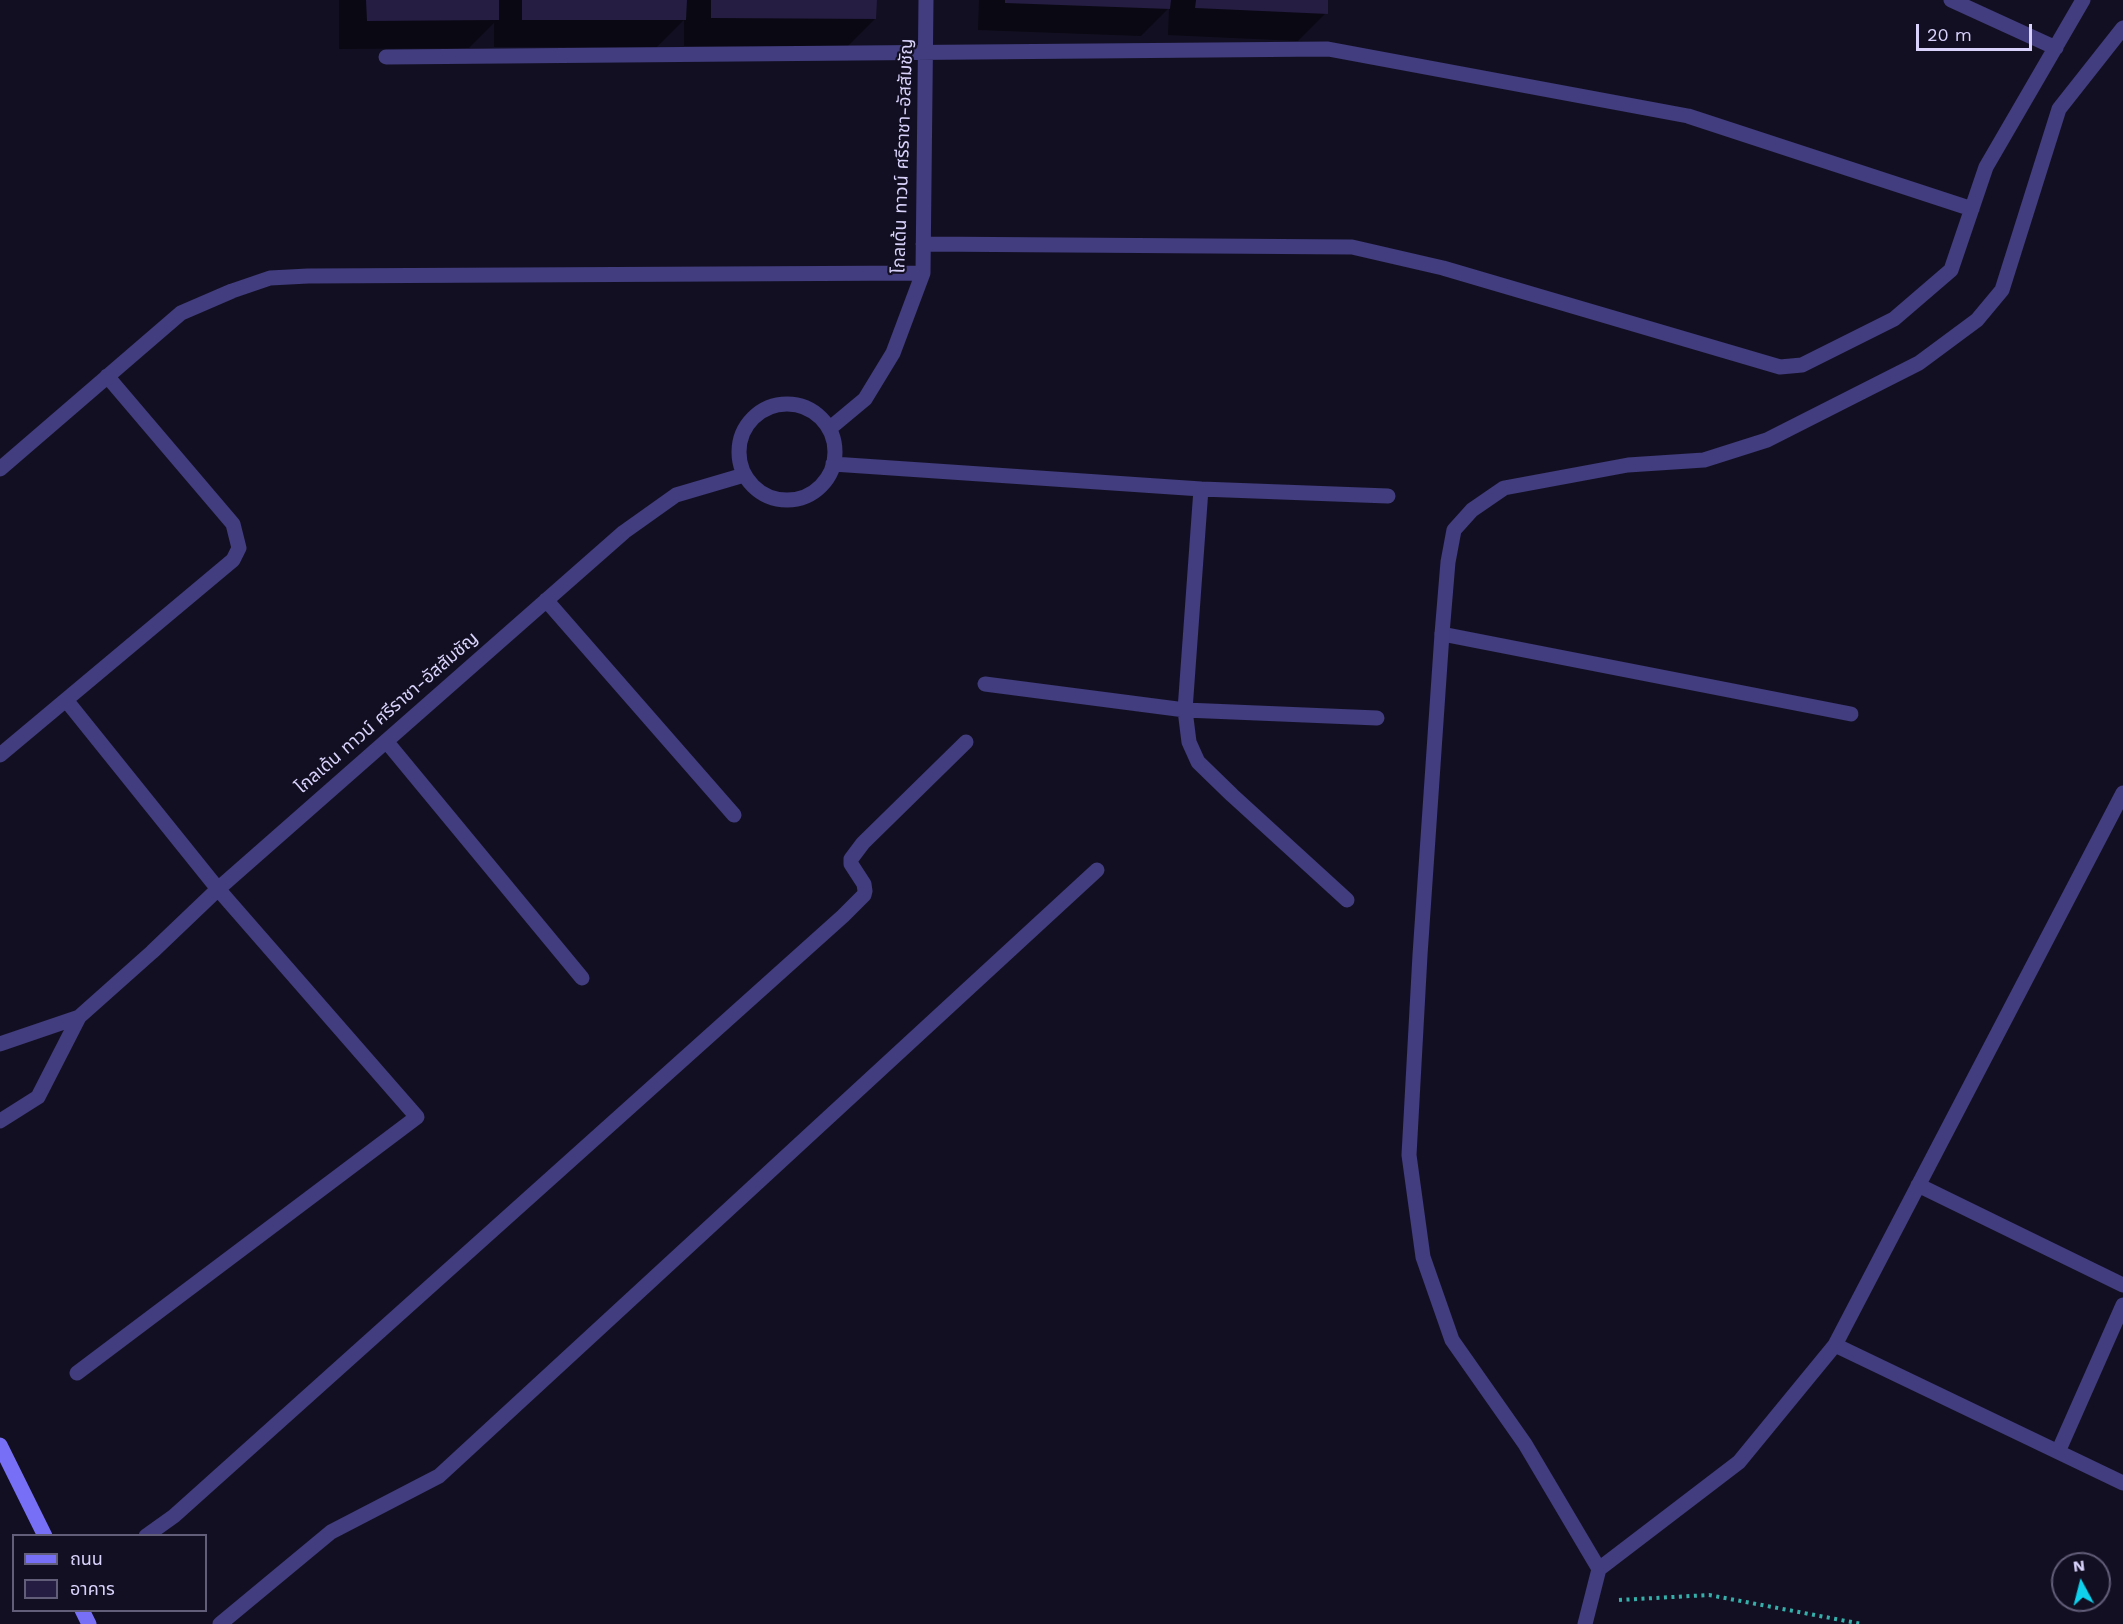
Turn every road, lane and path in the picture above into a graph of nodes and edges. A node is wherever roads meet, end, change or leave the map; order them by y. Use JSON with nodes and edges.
{"nodes":[{"id":1,"x":926,"y":0,"type":"edge"},
{"id":2,"x":1951,"y":0,"type":"edge"},
{"id":3,"x":2083,"y":0,"type":"edge"},
{"id":4,"x":2123,"y":28,"type":"edge"},
{"id":5,"x":2056,"y":48,"type":"junction"},
{"id":6,"x":925,"y":52,"type":"junction"},
{"id":7,"x":386,"y":57,"type":"dead end"},
{"id":8,"x":1972,"y":209,"type":"junction"},
{"id":9,"x":923,"y":244,"type":"junction"},
{"id":10,"x":923,"y":273,"type":"junction"},
{"id":11,"x":107,"y":376,"type":"junction"},
{"id":12,"x":829,"y":429,"type":"junction"},
{"id":13,"x":833,"y":464,"type":"junction"},
{"id":14,"x":0,"y":469,"type":"edge"},
{"id":15,"x":744,"y":475,"type":"junction"},
{"id":16,"x":1201,"y":489,"type":"junction"},
{"id":17,"x":1388,"y":496,"type":"dead end"},
{"id":18,"x":546,"y":600,"type":"junction"},
{"id":19,"x":1442,"y":634,"type":"junction"},
{"id":20,"x":985,"y":684,"type":"dead end"},
{"id":21,"x":66,"y":699,"type":"junction"},
{"id":22,"x":1185,"y":710,"type":"junction"},
{"id":23,"x":1851,"y":714,"type":"dead end"},
{"id":24,"x":1377,"y":718,"type":"dead end"},
{"id":25,"x":386,"y":741,"type":"junction"},
{"id":26,"x":966,"y":742,"type":"dead end"},
{"id":27,"x":0,"y":755,"type":"edge"},
{"id":28,"x":2123,"y":793,"type":"edge"},
{"id":29,"x":734,"y":815,"type":"dead end"},
{"id":30,"x":1097,"y":870,"type":"dead end"},
{"id":31,"x":218,"y":889,"type":"junction"},
{"id":32,"x":1347,"y":900,"type":"dead end"},
{"id":33,"x":582,"y":978,"type":"dead end"},
{"id":34,"x":79,"y":1017,"type":"junction"},
{"id":35,"x":0,"y":1044,"type":"edge"},
{"id":36,"x":0,"y":1121,"type":"edge"},
{"id":37,"x":1918,"y":1185,"type":"junction"},
{"id":38,"x":2123,"y":1285,"type":"edge"},
{"id":39,"x":2123,"y":1305,"type":"edge"},
{"id":40,"x":1835,"y":1344,"type":"junction"},
{"id":41,"x":77,"y":1373,"type":"dead end"},
{"id":42,"x":0,"y":1445,"type":"edge"},
{"id":43,"x":2058,"y":1452,"type":"junction"},
{"id":44,"x":2123,"y":1483,"type":"edge"},
{"id":45,"x":44,"y":1534,"type":"edge"},
{"id":46,"x":149,"y":1534,"type":"edge"},
{"id":47,"x":1599,"y":1569,"type":"junction"},
{"id":48,"x":1591,"y":1601,"type":"junction"},
{"id":49,"x":220,"y":1624,"type":"edge"},
{"id":50,"x":1585,"y":1624,"type":"edge"},
{"id":51,"x":1862,"y":1624,"type":"edge"}],
"edges":[{"from":1,"to":6,"type":"street","name":"โกลเด้น ทาวน์ ศรีราชา-อัสสัมชัญ"},
{"from":2,"to":5,"type":"street"},
{"from":3,"to":5,"type":"street"},
{"from":4,"to":19,"type":"street"},
{"from":5,"to":8,"type":"street"},
{"from":6,"to":7,"type":"street"},
{"from":6,"to":8,"type":"street"},
{"from":6,"to":9,"type":"street","name":"โกลเด้น ทาวน์ ศรีราชา-อัสสัมชัญ"},
{"from":8,"to":9,"type":"street"},
{"from":9,"to":10,"type":"street","name":"โกลเด้น ทาวน์ ศรีราชา-อัสสัมชัญ"},
{"from":10,"to":11,"type":"street"},
{"from":10,"to":12,"type":"street","name":"โกลเด้น ทาวน์ ศรีราชา-อัสสัมชัญ"},
{"from":11,"to":14,"type":"street"},
{"from":11,"to":21,"type":"street"},
{"from":12,"to":13,"type":"street"},
{"from":12,"to":15,"type":"street"},
{"from":13,"to":15,"type":"street"},
{"from":13,"to":16,"type":"street"},
{"from":15,"to":18,"type":"street","name":"โกลเด้น ทาวน์ ศรีราชา-อัสสัมชัญ"},
{"from":16,"to":17,"type":"street"},
{"from":16,"to":22,"type":"street"},
{"from":18,"to":25,"type":"street","name":"โกลเด้น ทาวน์ ศรีราชา-อัสสัมชัญ"},
{"from":18,"to":29,"type":"street"},
{"from":19,"to":23,"type":"street"},
{"from":19,"to":47,"type":"street"},
{"from":20,"to":22,"type":"street"},
{"from":21,"to":27,"type":"street"},
{"from":21,"to":31,"type":"street"},
{"from":22,"to":24,"type":"street"},
{"from":22,"to":32,"type":"street"},
{"from":25,"to":31,"type":"street","name":"โกลเด้น ทาวน์ ศรีราชา-อัสสัมชัญ"},
{"from":25,"to":33,"type":"street"},
{"from":26,"to":46,"type":"street"},
{"from":28,"to":37,"type":"street"},
{"from":30,"to":49,"type":"street"},
{"from":31,"to":34,"type":"street","name":"โกลเด้น ทาวน์ ศรีราชา-อัสสัมชัญ"},
{"from":31,"to":41,"type":"street"},
{"from":34,"to":35,"type":"street","name":"โกลเด้น ทาวน์ ศรีราชา-อัสสัมชัญ"},
{"from":34,"to":36,"type":"street","name":"โกลเด้น ทาวน์ ศรีราชา-อัสสัมชัญ"},
{"from":37,"to":38,"type":"street"},
{"from":37,"to":40,"type":"street"},
{"from":39,"to":43,"type":"street"},
{"from":40,"to":43,"type":"street"},
{"from":40,"to":47,"type":"street"},
{"from":42,"to":45,"type":"main road"},
{"from":43,"to":44,"type":"street"},
{"from":47,"to":48,"type":"street"},
{"from":48,"to":50,"type":"street"},
{"from":48,"to":51,"type":"path"}]}
